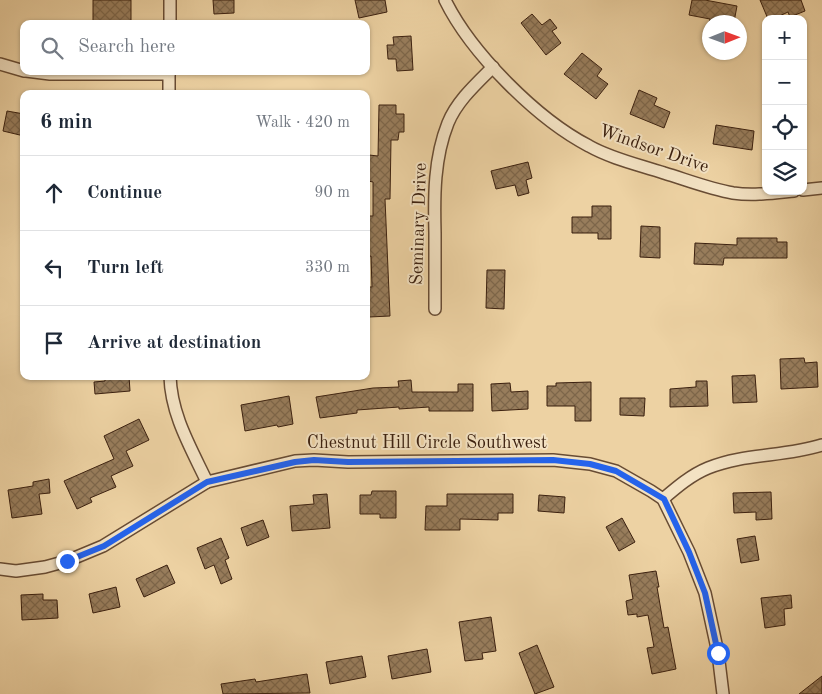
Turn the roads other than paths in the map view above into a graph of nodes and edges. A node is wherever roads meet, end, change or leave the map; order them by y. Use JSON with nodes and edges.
{"nodes":[{"id":1,"x":170,"y":0,"type":"edge"},
{"id":2,"x":445,"y":0,"type":"edge"},
{"id":3,"x":170,"y":20,"type":"edge"},
{"id":4,"x":0,"y":64,"type":"edge"},
{"id":5,"x":493,"y":67,"type":"junction"},
{"id":6,"x":20,"y":70,"type":"edge"},
{"id":7,"x":169,"y":75,"type":"edge"},
{"id":8,"x":169,"y":90,"type":"edge"},
{"id":9,"x":822,"y":188,"type":"edge"},
{"id":10,"x":807,"y":190,"type":"edge"},
{"id":11,"x":762,"y":192,"type":"edge"},
{"id":12,"x":435,"y":309,"type":"dead end"},
{"id":13,"x":170,"y":380,"type":"edge"},
{"id":14,"x":822,"y":445,"type":"edge"},
{"id":15,"x":207,"y":482,"type":"junction"},
{"id":16,"x":664,"y":499,"type":"junction"},
{"id":17,"x":0,"y":569,"type":"edge"},
{"id":18,"x":723,"y":694,"type":"edge"}],
"edges":[{"from":1,"to":3,"type":"street"},
{"from":2,"to":5,"type":"street","name":"Windsor Drive"},
{"from":4,"to":6,"type":"street"},
{"from":5,"to":11,"type":"street","name":"Windsor Drive"},
{"from":5,"to":12,"type":"street","name":"Seminary Drive"},
{"from":7,"to":8,"type":"street"},
{"from":9,"to":10,"type":"street"},
{"from":13,"to":15,"type":"street"},
{"from":14,"to":16,"type":"street"},
{"from":15,"to":16,"type":"street","name":"Chestnut Hill Circle Southwest"},
{"from":15,"to":17,"type":"street","name":"Chestnut Hill Circle Southwest"},
{"from":16,"to":18,"type":"street"}]}
